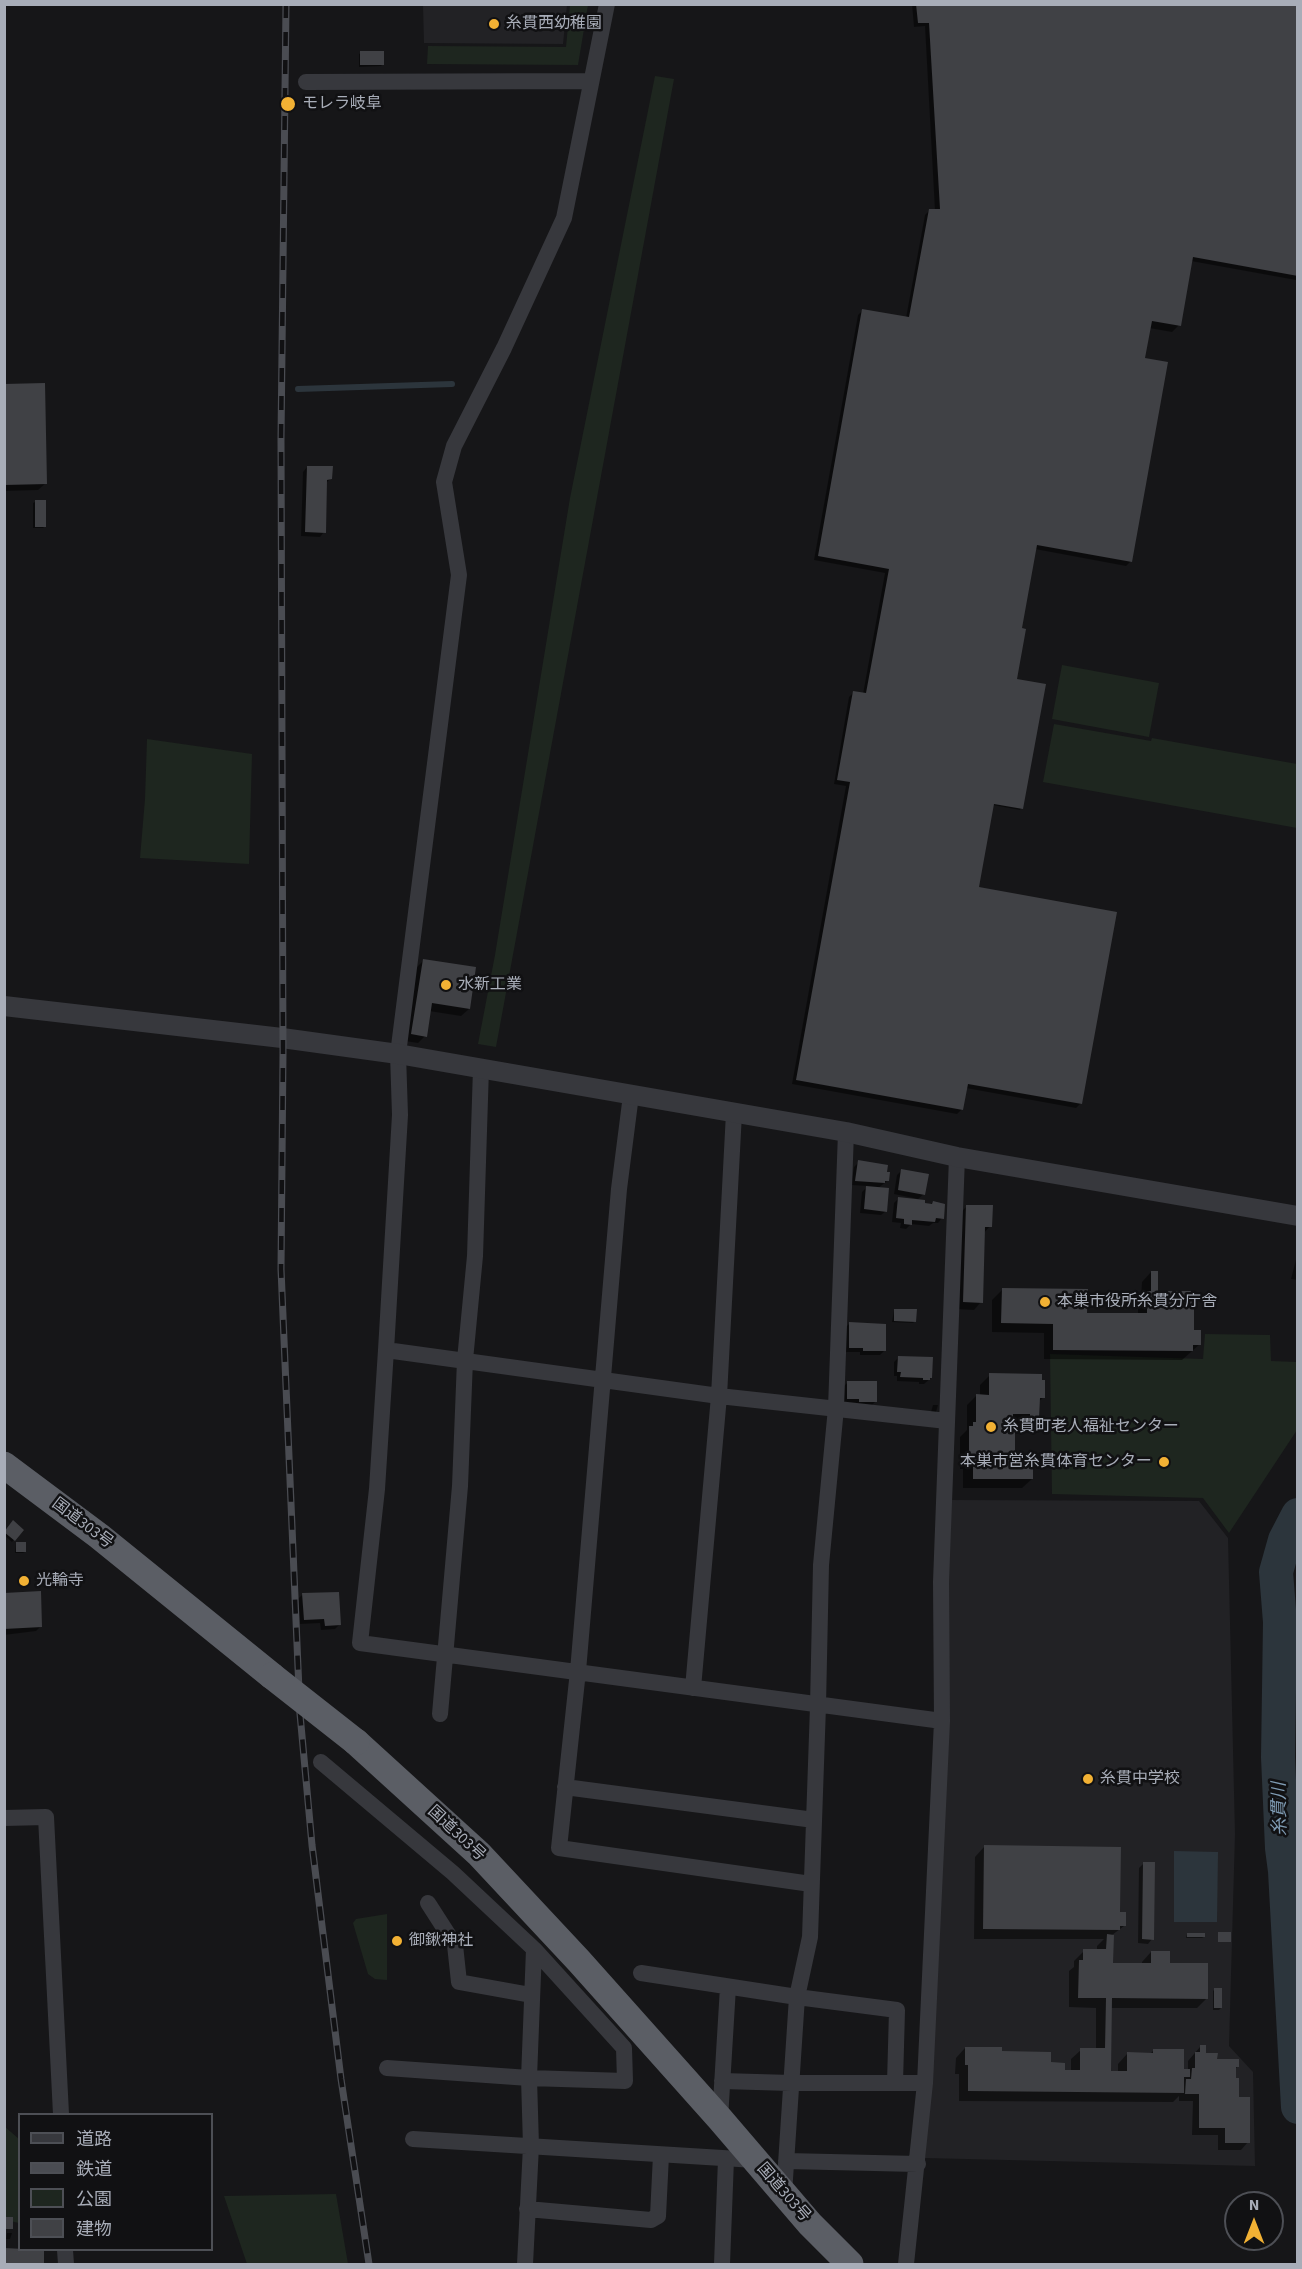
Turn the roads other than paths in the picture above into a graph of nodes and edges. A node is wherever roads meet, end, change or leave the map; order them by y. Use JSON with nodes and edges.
{"nodes":[{"id":1,"x":607,"y":4,"type":"edge"},
{"id":2,"x":591,"y":81,"type":"junction"},
{"id":3,"x":306,"y":82,"type":"dead end"},
{"id":4,"x":4,"y":1006,"type":"edge"},
{"id":5,"x":398,"y":1054,"type":"junction"},
{"id":6,"x":481,"y":1068,"type":"junction"},
{"id":7,"x":631,"y":1095,"type":"junction"},
{"id":8,"x":734,"y":1113,"type":"junction"},
{"id":9,"x":846,"y":1132,"type":"junction"},
{"id":10,"x":957,"y":1157,"type":"junction"},
{"id":11,"x":1298,"y":1216,"type":"edge"},
{"id":12,"x":386,"y":1350,"type":"junction"},
{"id":13,"x":465,"y":1360,"type":"junction"},
{"id":14,"x":603,"y":1379,"type":"junction"},
{"id":15,"x":718,"y":1396,"type":"junction"},
{"id":16,"x":836,"y":1408,"type":"junction"},
{"id":17,"x":947,"y":1421,"type":"junction"},
{"id":18,"x":4,"y":1465,"type":"edge"},
{"id":19,"x":446,"y":1656,"type":"junction"},
{"id":20,"x":578,"y":1671,"type":"junction"},
{"id":21,"x":693,"y":1688,"type":"junction"},
{"id":22,"x":818,"y":1706,"type":"junction"},
{"id":23,"x":440,"y":1714,"type":"dead end"},
{"id":24,"x":942,"y":1721,"type":"junction"},
{"id":25,"x":321,"y":1762,"type":"dead end"},
{"id":26,"x":565,"y":1787,"type":"junction"},
{"id":27,"x":4,"y":1818,"type":"edge"},
{"id":28,"x":814,"y":1820,"type":"junction"},
{"id":29,"x":811,"y":1884,"type":"junction"},
{"id":30,"x":428,"y":1903,"type":"dead end"},
{"id":31,"x":534,"y":1949,"type":"junction"},
{"id":32,"x":641,"y":1973,"type":"dead end"},
{"id":33,"x":728,"y":1987,"type":"junction"},
{"id":34,"x":531,"y":1995,"type":"junction"},
{"id":35,"x":797,"y":1997,"type":"junction"},
{"id":36,"x":387,"y":2068,"type":"dead end"},
{"id":37,"x":529,"y":2078,"type":"junction"},
{"id":38,"x":722,"y":2081,"type":"junction"},
{"id":39,"x":791,"y":2083,"type":"junction"},
{"id":40,"x":895,"y":2083,"type":"junction"},
{"id":41,"x":926,"y":2083,"type":"junction"},
{"id":42,"x":61,"y":2113,"type":"edge"},
{"id":43,"x":720,"y":2119,"type":"junction"},
{"id":44,"x":413,"y":2139,"type":"dead end"},
{"id":45,"x":531,"y":2146,"type":"junction"},
{"id":46,"x":661,"y":2154,"type":"junction"},
{"id":47,"x":726,"y":2158,"type":"junction"},
{"id":48,"x":755,"y":2160,"type":"junction"},
{"id":49,"x":786,"y":2161,"type":"junction"},
{"id":50,"x":918,"y":2164,"type":"junction"},
{"id":51,"x":784,"y":2194,"type":"junction"},
{"id":52,"x":527,"y":2210,"type":"junction"},
{"id":53,"x":525,"y":2265,"type":"edge"},
{"id":54,"x":722,"y":2265,"type":"edge"},
{"id":55,"x":850,"y":2265,"type":"edge"},
{"id":56,"x":906,"y":2265,"type":"edge"}],
"edges":[{"from":1,"to":2,"type":"street"},
{"from":2,"to":3,"type":"street"},
{"from":2,"to":5,"type":"street"},
{"from":4,"to":5,"type":"street"},
{"from":5,"to":6,"type":"street"},
{"from":5,"to":12,"type":"street"},
{"from":6,"to":7,"type":"street"},
{"from":6,"to":13,"type":"street"},
{"from":7,"to":8,"type":"street"},
{"from":7,"to":14,"type":"street"},
{"from":8,"to":9,"type":"street"},
{"from":8,"to":15,"type":"street"},
{"from":9,"to":10,"type":"street"},
{"from":9,"to":16,"type":"street"},
{"from":10,"to":11,"type":"street"},
{"from":10,"to":17,"type":"street"},
{"from":12,"to":13,"type":"street"},
{"from":12,"to":19,"type":"street"},
{"from":13,"to":14,"type":"street"},
{"from":13,"to":19,"type":"street"},
{"from":14,"to":15,"type":"street"},
{"from":14,"to":20,"type":"street"},
{"from":15,"to":16,"type":"street"},
{"from":15,"to":21,"type":"street"},
{"from":16,"to":17,"type":"street"},
{"from":16,"to":22,"type":"street"},
{"from":17,"to":24,"type":"street"},
{"from":18,"to":43,"type":"highway","name":"国道303号","bridge":true},
{"from":19,"to":20,"type":"street"},
{"from":19,"to":23,"type":"street"},
{"from":20,"to":21,"type":"street"},
{"from":20,"to":26,"type":"street"},
{"from":21,"to":22,"type":"street"},
{"from":22,"to":24,"type":"street"},
{"from":22,"to":28,"type":"street"},
{"from":24,"to":41,"type":"street"},
{"from":25,"to":31,"type":"street"},
{"from":26,"to":28,"type":"street"},
{"from":26,"to":29,"type":"street"},
{"from":27,"to":42,"type":"street"},
{"from":28,"to":29,"type":"street"},
{"from":29,"to":35,"type":"street"},
{"from":30,"to":34,"type":"street"},
{"from":31,"to":34,"type":"street"},
{"from":31,"to":37,"type":"street"},
{"from":32,"to":33,"type":"street"},
{"from":33,"to":35,"type":"street"},
{"from":33,"to":38,"type":"street"},
{"from":34,"to":37,"type":"street"},
{"from":35,"to":39,"type":"street"},
{"from":35,"to":40,"type":"street"},
{"from":36,"to":37,"type":"street"},
{"from":37,"to":45,"type":"street"},
{"from":38,"to":39,"type":"street"},
{"from":38,"to":43,"type":"street"},
{"from":39,"to":40,"type":"street"},
{"from":39,"to":49,"type":"street"},
{"from":40,"to":41,"type":"street"},
{"from":41,"to":50,"type":"street"},
{"from":43,"to":48,"type":"highway","name":"国道303号"},
{"from":44,"to":45,"type":"street"},
{"from":45,"to":46,"type":"street"},
{"from":45,"to":52,"type":"street"},
{"from":46,"to":47,"type":"street"},
{"from":46,"to":52,"type":"street"},
{"from":47,"to":48,"type":"street"},
{"from":47,"to":54,"type":"street"},
{"from":48,"to":51,"type":"highway","name":"国道303号"},
{"from":49,"to":50,"type":"street"},
{"from":49,"to":51,"type":"street"},
{"from":50,"to":56,"type":"street"},
{"from":51,"to":55,"type":"highway","name":"国道303号"},
{"from":52,"to":53,"type":"street"}]}
